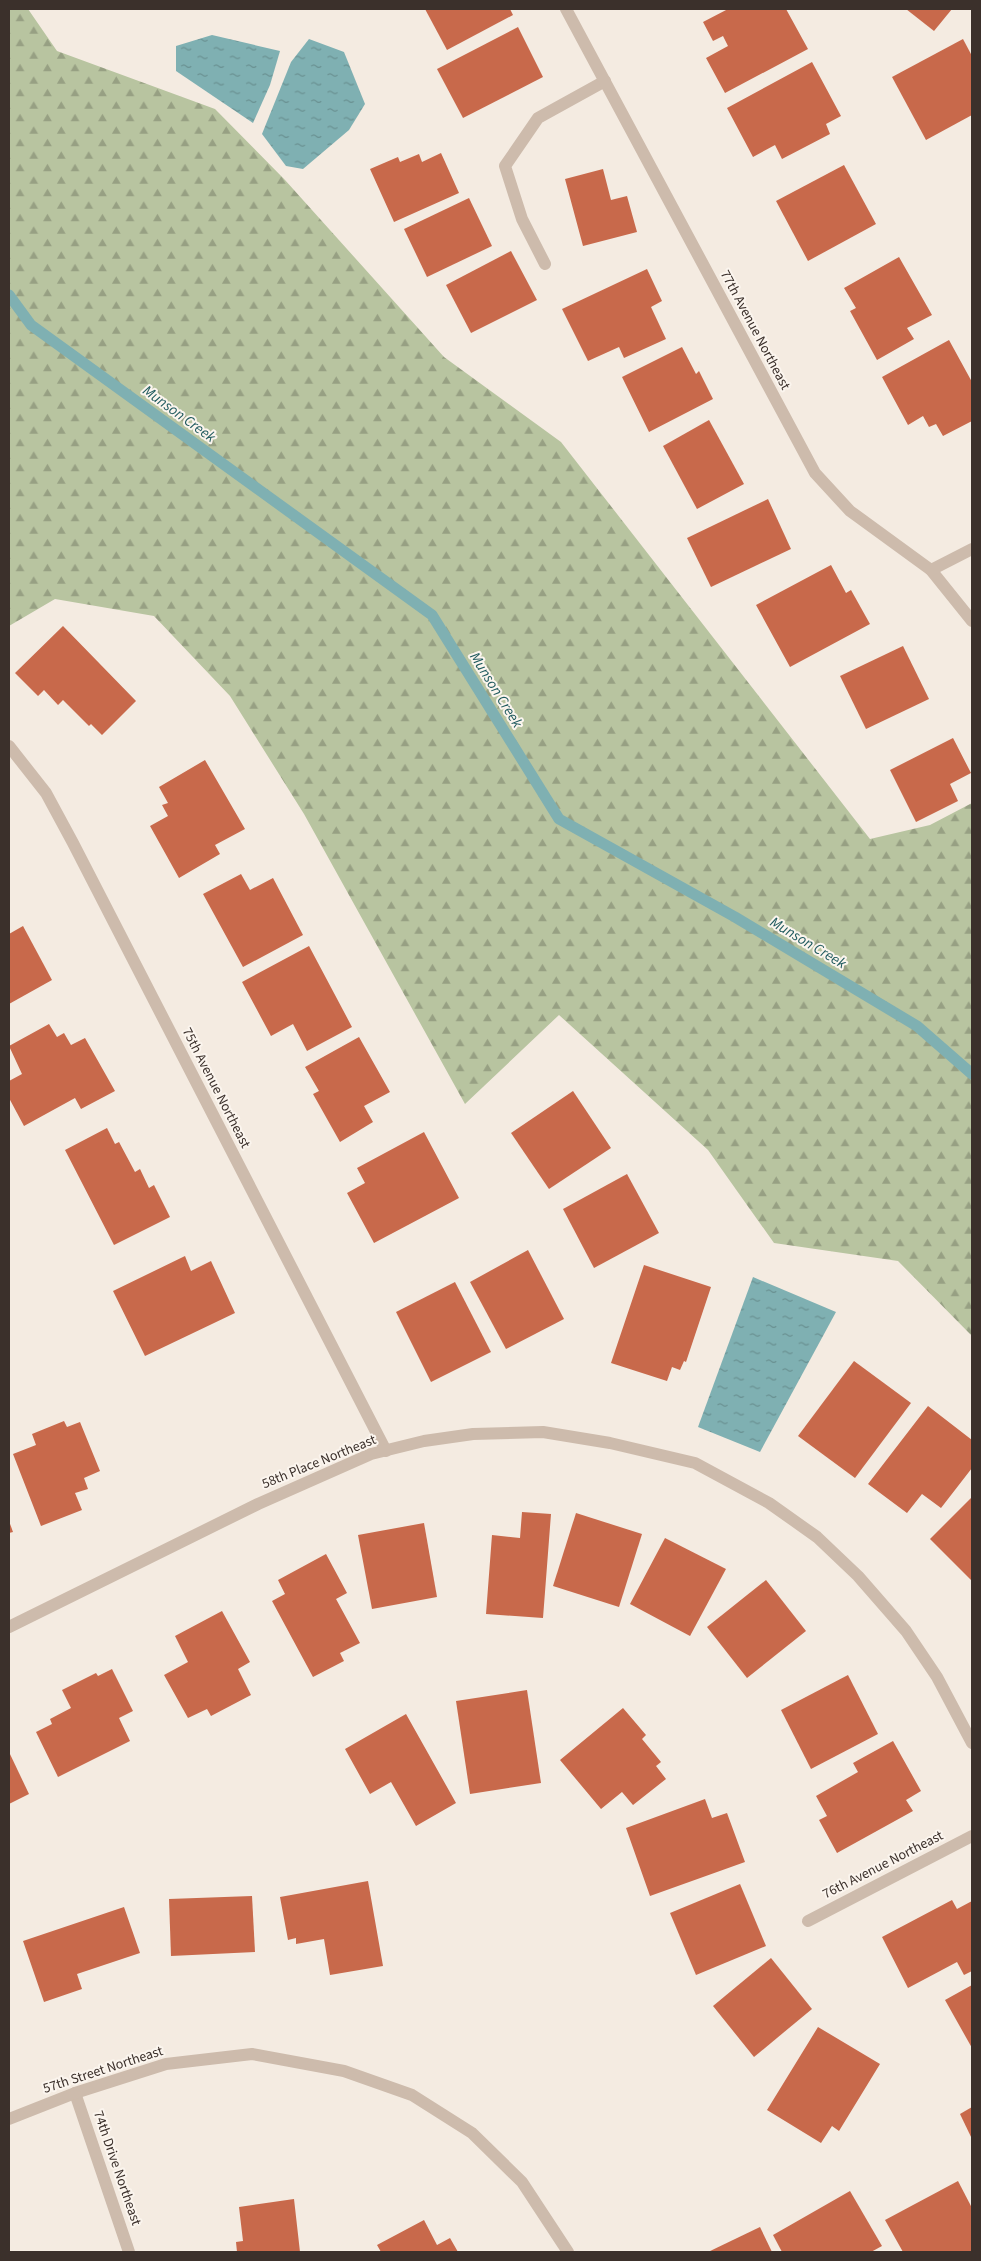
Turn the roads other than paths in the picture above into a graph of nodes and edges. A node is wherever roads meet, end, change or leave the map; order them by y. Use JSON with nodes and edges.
{"nodes":[{"id":1,"x":566,"y":9,"type":"edge"},
{"id":2,"x":605,"y":82,"type":"junction"},
{"id":3,"x":545,"y":264,"type":"dead end"},
{"id":4,"x":972,"y":549,"type":"edge"},
{"id":5,"x":931,"y":570,"type":"junction"},
{"id":6,"x":972,"y":621,"type":"edge"},
{"id":7,"x":9,"y":746,"type":"edge"},
{"id":8,"x":386,"y":1451,"type":"junction"},
{"id":9,"x":9,"y":1627,"type":"edge"},
{"id":10,"x":972,"y":1742,"type":"edge"},
{"id":11,"x":972,"y":1836,"type":"edge"},
{"id":12,"x":808,"y":1921,"type":"dead end"},
{"id":13,"x":75,"y":2093,"type":"junction"},
{"id":14,"x":9,"y":2119,"type":"edge"},
{"id":15,"x":129,"y":2252,"type":"edge"},
{"id":16,"x":568,"y":2252,"type":"edge"}],
"edges":[{"from":1,"to":2,"type":"street","name":"77th Avenue Northeast"},
{"from":2,"to":3,"type":"street"},
{"from":2,"to":5,"type":"street","name":"77th Avenue Northeast"},
{"from":4,"to":5,"type":"street"},
{"from":5,"to":6,"type":"street","name":"77th Avenue Northeast"},
{"from":7,"to":8,"type":"street","name":"75th Avenue Northeast"},
{"from":8,"to":9,"type":"street","name":"58th Place Northeast"},
{"from":8,"to":10,"type":"street","name":"58th Place Northeast"},
{"from":11,"to":12,"type":"street","name":"76th Avenue Northeast"},
{"from":13,"to":14,"type":"street","name":"57th Street Northeast"},
{"from":13,"to":15,"type":"street","name":"74th Drive Northeast"},
{"from":13,"to":16,"type":"street","name":"57th Street Northeast"}]}
